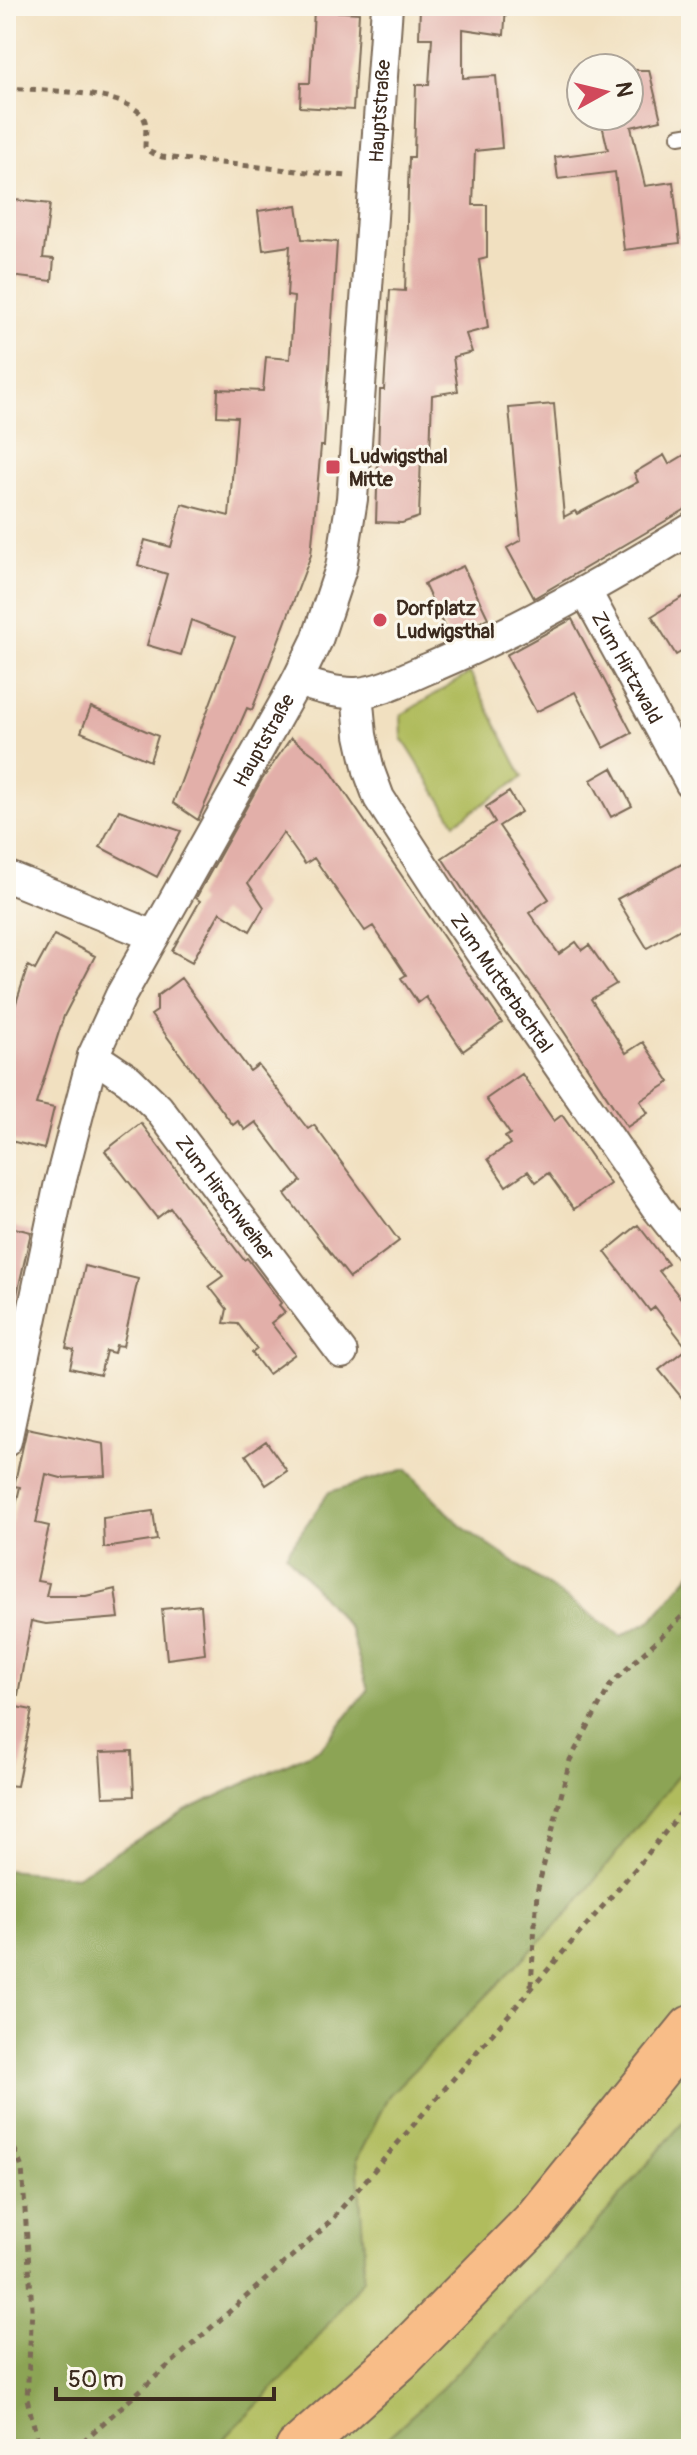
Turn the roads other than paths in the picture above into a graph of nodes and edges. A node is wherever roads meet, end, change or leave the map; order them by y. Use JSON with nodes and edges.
{"nodes":[{"id":1,"x":387,"y":6,"type":"edge"},
{"id":2,"x":691,"y":529,"type":"edge"},
{"id":3,"x":586,"y":592,"type":"junction"},
{"id":4,"x":297,"y":681,"type":"junction"},
{"id":5,"x":357,"y":693,"type":"junction"},
{"id":6,"x":691,"y":784,"type":"edge"},
{"id":7,"x":6,"y":876,"type":"edge"},
{"id":8,"x":154,"y":936,"type":"junction"},
{"id":9,"x":93,"y":1056,"type":"junction"},
{"id":10,"x":691,"y":1251,"type":"edge"},
{"id":11,"x":342,"y":1353,"type":"dead end"},
{"id":12,"x":6,"y":1441,"type":"edge"},
{"id":13,"x":691,"y":2028,"type":"edge"},
{"id":14,"x":298,"y":2449,"type":"edge"}],
"edges":[{"from":1,"to":4,"type":"street","name":"Hauptstraße"},
{"from":2,"to":3,"type":"street"},
{"from":3,"to":5,"type":"street"},
{"from":3,"to":6,"type":"street","name":"Zum Hirtzwald"},
{"from":4,"to":5,"type":"street"},
{"from":4,"to":8,"type":"street","name":"Hauptstraße"},
{"from":5,"to":10,"type":"street","name":"Zum Mutterbachtal"},
{"from":7,"to":8,"type":"street"},
{"from":8,"to":9,"type":"street","name":"Hauptstraße"},
{"from":9,"to":11,"type":"street","name":"Zum Hirschweiher"},
{"from":9,"to":12,"type":"street","name":"Hauptstraße"},
{"from":13,"to":14,"type":"highway"}]}
